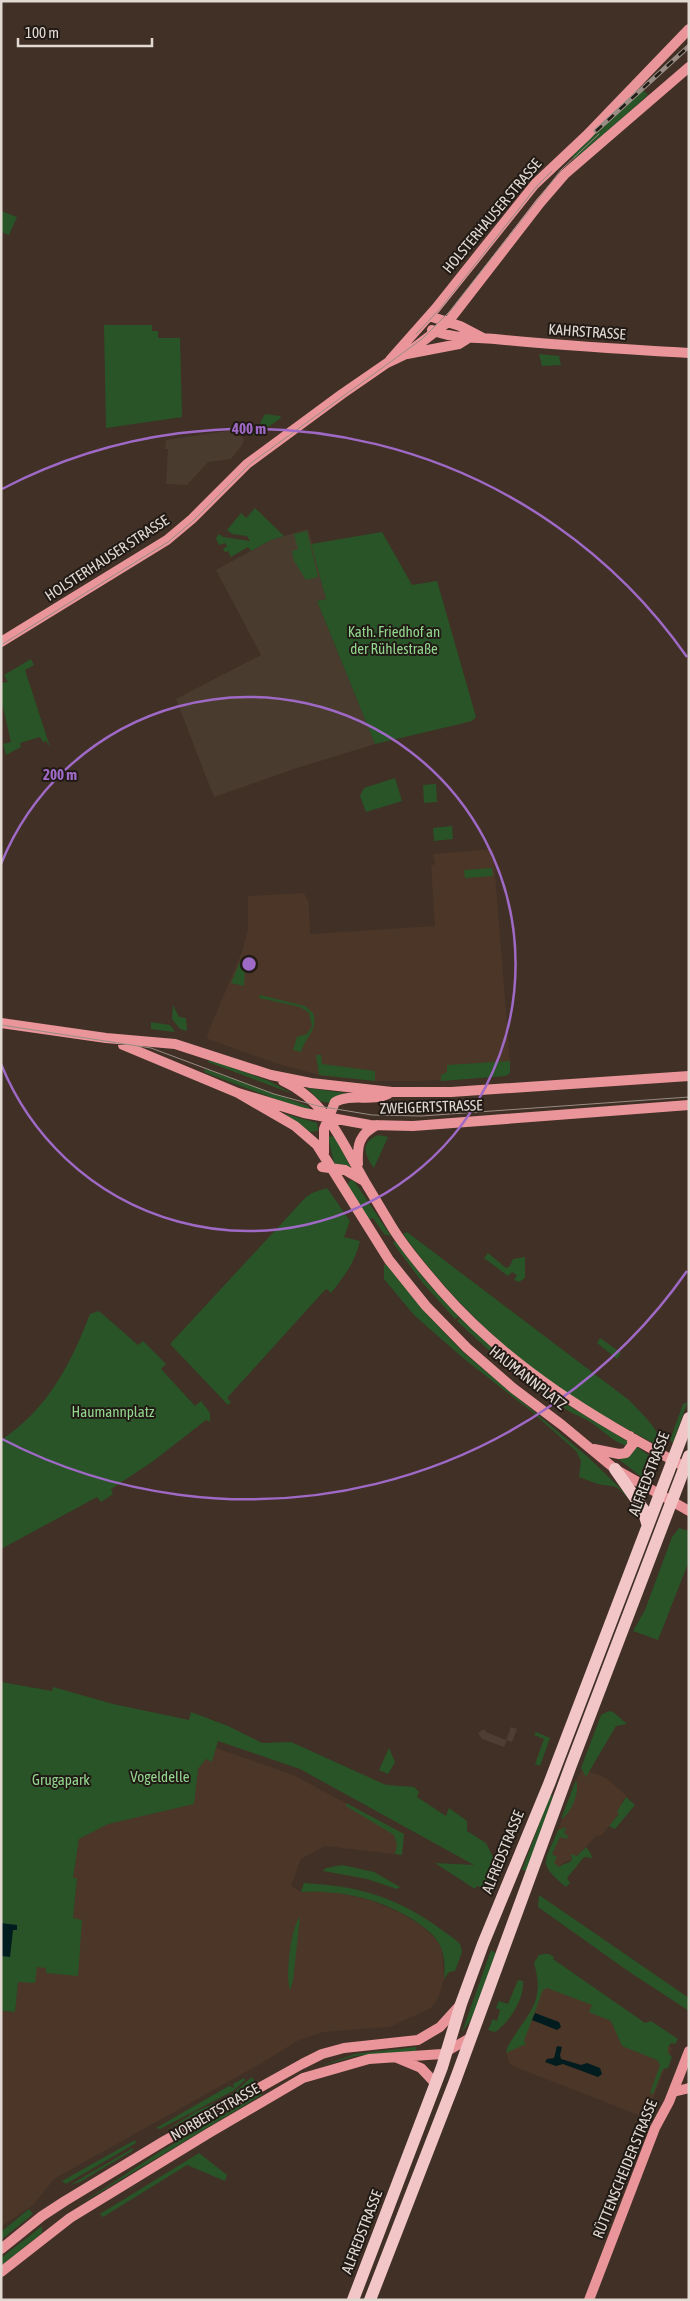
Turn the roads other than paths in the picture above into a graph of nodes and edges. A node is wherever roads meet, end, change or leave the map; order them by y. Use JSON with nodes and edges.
{"nodes":[{"id":1,"x":689,"y":29,"type":"edge"},
{"id":2,"x":689,"y":67,"type":"edge"},
{"id":3,"x":429,"y":316,"type":"junction"},
{"id":4,"x":448,"y":322,"type":"junction"},
{"id":5,"x":420,"y":326,"type":"junction"},
{"id":6,"x":436,"y":331,"type":"junction"},
{"id":7,"x":484,"y":338,"type":"junction"},
{"id":8,"x":467,"y":339,"type":"junction"},
{"id":9,"x":689,"y":353,"type":"edge"},
{"id":10,"x":406,"y":354,"type":"junction"},
{"id":11,"x":387,"y":363,"type":"junction"},
{"id":12,"x":1,"y":642,"type":"edge"},
{"id":13,"x":1,"y":1023,"type":"edge"},
{"id":14,"x":106,"y":1038,"type":"junction"},
{"id":15,"x":271,"y":1075,"type":"junction"},
{"id":16,"x":689,"y":1076,"type":"edge"},
{"id":17,"x":392,"y":1092,"type":"junction"},
{"id":18,"x":238,"y":1093,"type":"junction"},
{"id":19,"x":689,"y":1106,"type":"edge"},
{"id":20,"x":327,"y":1118,"type":"junction"},
{"id":21,"x":377,"y":1125,"type":"junction"},
{"id":22,"x":324,"y":1155,"type":"junction"},
{"id":23,"x":358,"y":1167,"type":"junction"},
{"id":24,"x":327,"y":1168,"type":"junction"},
{"id":25,"x":365,"y":1182,"type":"junction"},
{"id":26,"x":689,"y":1418,"type":"edge"},
{"id":27,"x":630,"y":1436,"type":"junction"},
{"id":28,"x":593,"y":1449,"type":"junction"},
{"id":29,"x":672,"y":1460,"type":"junction"},
{"id":30,"x":687,"y":1464,"type":"edge"},
{"id":31,"x":615,"y":1469,"type":"junction"},
{"id":32,"x":684,"y":1484,"type":"edge"},
{"id":33,"x":660,"y":1491,"type":"junction"},
{"id":34,"x":672,"y":1502,"type":"junction"},
{"id":35,"x":689,"y":1511,"type":"edge"},
{"id":36,"x":647,"y":1523,"type":"junction"},
{"id":37,"x":461,"y":2004,"type":"junction"},
{"id":38,"x":470,"y":2038,"type":"junction"},
{"id":39,"x":447,"y":2052,"type":"junction"},
{"id":40,"x":688,"y":2054,"type":"edge"},
{"id":41,"x":394,"y":2057,"type":"junction"},
{"id":42,"x":436,"y":2084,"type":"junction"},
{"id":43,"x":689,"y":2088,"type":"edge"},
{"id":44,"x":673,"y":2092,"type":"junction"},
{"id":45,"x":1,"y":2249,"type":"edge"},
{"id":46,"x":1,"y":2272,"type":"edge"},
{"id":47,"x":354,"y":2300,"type":"edge"},
{"id":48,"x":370,"y":2300,"type":"edge"},
{"id":49,"x":589,"y":2300,"type":"edge"}],
"edges":[{"from":1,"to":3,"type":"main road","name":"HOLSTERHAUSER STRASSE"},
{"from":2,"to":4,"type":"main road","name":"HOLSTERHAUSER STRASSE"},
{"from":3,"to":4,"type":"main road","name":"KAHRSTRASSE"},
{"from":3,"to":5,"type":"main road","name":"HOLSTERHAUSER STRASSE"},
{"from":4,"to":6,"type":"main road","name":"HOLSTERHAUSER STRASSE"},
{"from":4,"to":7,"type":"main road","name":"KAHRSTRASSE"},
{"from":5,"to":6,"type":"main road","name":"KAHRSTRASSE"},
{"from":5,"to":11,"type":"main road","name":"HOLSTERHAUSER STRASSE"},
{"from":6,"to":8,"type":"main road","name":"KAHRSTRASSE"},
{"from":6,"to":10,"type":"main road","name":"HOLSTERHAUSER STRASSE"},
{"from":7,"to":8,"type":"main road","name":"KAHRSTRASSE"},
{"from":7,"to":9,"type":"main road","name":"KAHRSTRASSE"},
{"from":8,"to":10,"type":"main road"},
{"from":10,"to":11,"type":"main road","name":"HOLSTERHAUSER STRASSE"},
{"from":11,"to":12,"type":"main road","name":"HOLSTERHAUSER STRASSE"},
{"from":13,"to":14,"type":"main road"},
{"from":14,"to":15,"type":"main road","name":"ZWEIGERTSTRASSE"},
{"from":14,"to":18,"type":"main road","name":"ZWEIGERTSTRASSE"},
{"from":15,"to":17,"type":"main road","name":"ZWEIGERTSTRASSE"},
{"from":15,"to":20,"type":"main road","name":"HAUMANNPLATZ"},
{"from":16,"to":17,"type":"main road","name":"ZWEIGERTSTRASSE"},
{"from":17,"to":20,"type":"main road"},
{"from":18,"to":20,"type":"main road","name":"ZWEIGERTSTRASSE"},
{"from":18,"to":22,"type":"main road","name":"HAUMANNPLATZ"},
{"from":19,"to":21,"type":"main road","name":"ZWEIGERTSTRASSE"},
{"from":20,"to":21,"type":"main road","name":"ZWEIGERTSTRASSE"},
{"from":20,"to":22,"type":"main road"},
{"from":20,"to":23,"type":"main road","name":"HAUMANNPLATZ"},
{"from":21,"to":23,"type":"main road"},
{"from":22,"to":24,"type":"main road","name":"HAUMANNPLATZ"},
{"from":23,"to":25,"type":"main road","name":"HAUMANNPLATZ"},
{"from":24,"to":25,"type":"main road"},
{"from":24,"to":28,"type":"main road","name":"HAUMANNPLATZ"},
{"from":25,"to":27,"type":"main road","name":"HAUMANNPLATZ"},
{"from":26,"to":29,"type":"main road","name":"ALFREDSTRASSE"},
{"from":27,"to":28,"type":"main road"},
{"from":27,"to":29,"type":"main road","name":"HAUMANNPLATZ"},
{"from":28,"to":31,"type":"main road","name":"HAUMANNPLATZ"},
{"from":29,"to":30,"type":"main road","name":"HAUMANNPLATZ"},
{"from":29,"to":33,"type":"main road","name":"ALFREDSTRASSE"},
{"from":30,"to":32,"type":"main road","name":"ALFREDSTRASSE"},
{"from":31,"to":33,"type":"main road","name":"HAUMANNPLATZ"},
{"from":31,"to":36,"type":"main road"},
{"from":32,"to":33,"type":"main road"},
{"from":32,"to":34,"type":"main road","name":"ALFREDSTRASSE"},
{"from":33,"to":34,"type":"main road","name":"HAUMANNPLATZ"},
{"from":33,"to":36,"type":"main road","name":"ALFREDSTRASSE"},
{"from":34,"to":35,"type":"main road","name":"HAUMANNPLATZ"},
{"from":34,"to":38,"type":"main road","name":"ALFREDSTRASSE"},
{"from":36,"to":37,"type":"main road","name":"ALFREDSTRASSE"},
{"from":37,"to":39,"type":"main road","name":"ALFREDSTRASSE"},
{"from":37,"to":45,"type":"main road","name":"NORBERTSTRASSE"},
{"from":38,"to":39,"type":"main road","name":"NORBERTSTRASSE"},
{"from":38,"to":48,"type":"main road","name":"ALFREDSTRASSE"},
{"from":39,"to":41,"type":"main road","name":"NORBERTSTRASSE"},
{"from":39,"to":42,"type":"main road","name":"ALFREDSTRASSE"},
{"from":40,"to":44,"type":"main road","name":"RÜTTENSCHEIDER STRASSE"},
{"from":41,"to":42,"type":"main road"},
{"from":41,"to":46,"type":"main road","name":"NORBERTSTRASSE"},
{"from":42,"to":47,"type":"main road","name":"ALFREDSTRASSE"},
{"from":43,"to":44,"type":"main road"},
{"from":44,"to":49,"type":"main road","name":"RÜTTENSCHEIDER STRASSE"}]}
